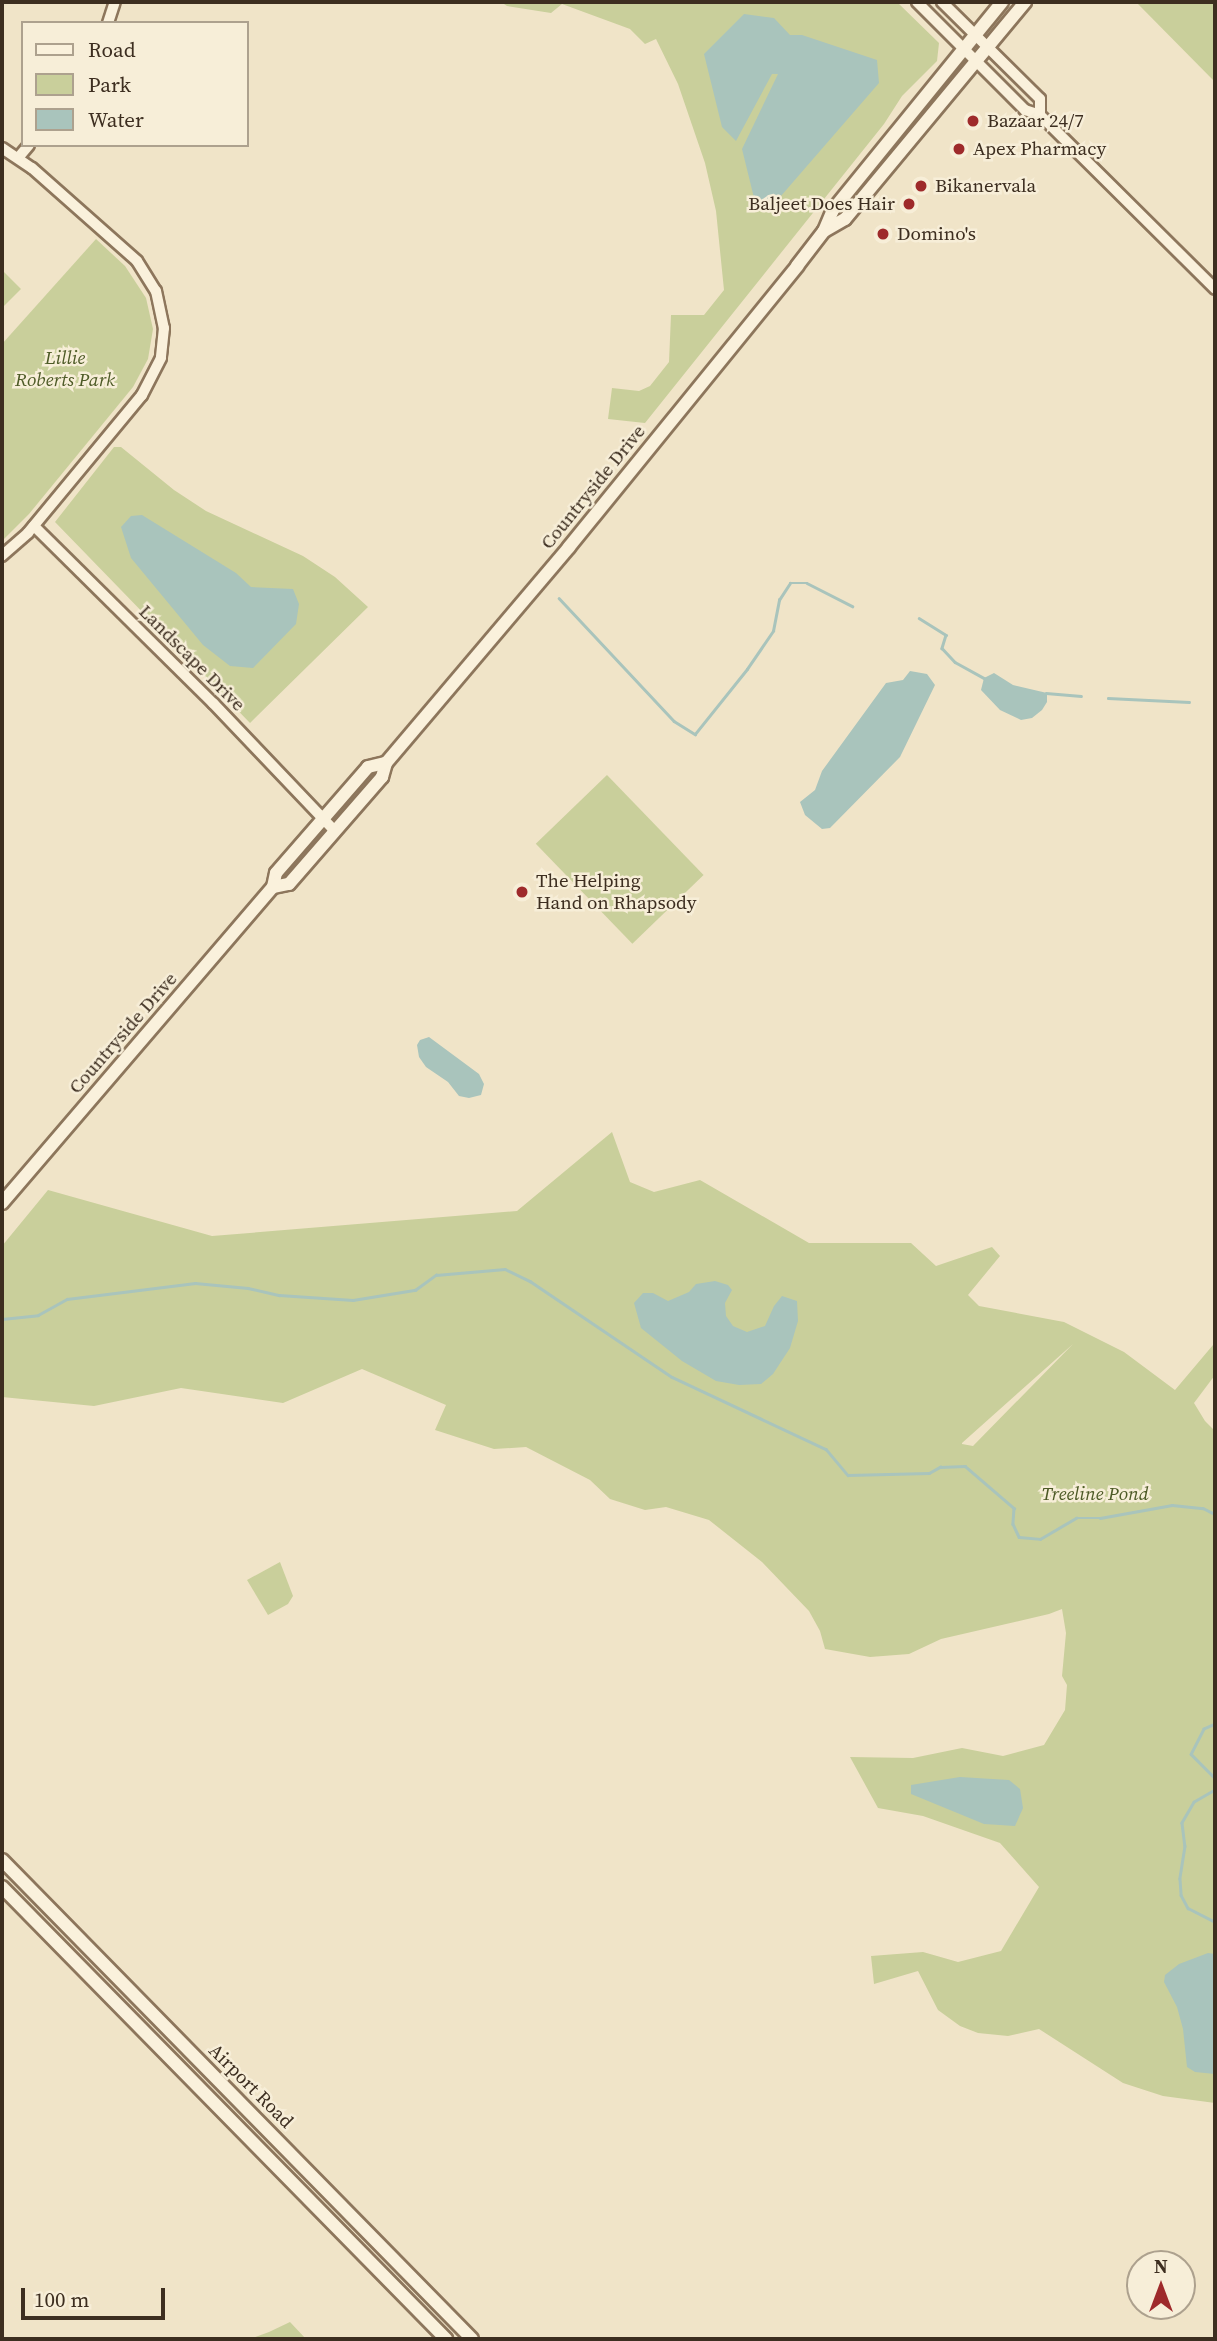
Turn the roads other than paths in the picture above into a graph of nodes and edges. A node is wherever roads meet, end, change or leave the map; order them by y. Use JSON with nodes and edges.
{"nodes":[{"id":1,"x":115,"y":2,"type":"edge"},
{"id":2,"x":917,"y":2,"type":"edge"},
{"id":3,"x":942,"y":2,"type":"edge"},
{"id":4,"x":1002,"y":2,"type":"edge"},
{"id":5,"x":1025,"y":2,"type":"edge"},
{"id":6,"x":109,"y":21,"type":"edge"},
{"id":7,"x":975,"y":35,"type":"junction"},
{"id":8,"x":988,"y":47,"type":"junction"},
{"id":9,"x":964,"y":48,"type":"junction"},
{"id":10,"x":977,"y":61,"type":"junction"},
{"id":11,"x":1040,"y":115,"type":"junction"},
{"id":12,"x":27,"y":147,"type":"edge"},
{"id":13,"x":2,"y":148,"type":"edge"},
{"id":14,"x":18,"y":158,"type":"junction"},
{"id":15,"x":824,"y":231,"type":"junction"},
{"id":16,"x":1215,"y":289,"type":"edge"},
{"id":17,"x":34,"y":526,"type":"junction"},
{"id":18,"x":2,"y":556,"type":"edge"},
{"id":19,"x":386,"y":763,"type":"junction"},
{"id":20,"x":324,"y":818,"type":"junction"},
{"id":21,"x":335,"y":831,"type":"junction"},
{"id":22,"x":272,"y":887,"type":"junction"},
{"id":23,"x":2,"y":1203,"type":"edge"},
{"id":24,"x":2,"y":1860,"type":"edge"},
{"id":25,"x":2,"y":1887,"type":"edge"},
{"id":26,"x":446,"y":2339,"type":"edge"},
{"id":27,"x":472,"y":2339,"type":"edge"}],
"edges":[{"from":1,"to":6,"type":"street"},
{"from":2,"to":9,"type":"street"},
{"from":3,"to":7,"type":"street"},
{"from":4,"to":7,"type":"main road","name":"Countryside Drive"},
{"from":5,"to":8,"type":"main road","name":"Countryside Drive"},
{"from":7,"to":8,"type":"street"},
{"from":7,"to":9,"type":"main road","name":"Countryside Drive"},
{"from":8,"to":10,"type":"main road","name":"Countryside Drive"},
{"from":8,"to":11,"type":"street"},
{"from":9,"to":10,"type":"street"},
{"from":9,"to":15,"type":"main road","name":"Countryside Drive"},
{"from":10,"to":11,"type":"street"},
{"from":10,"to":15,"type":"main road","name":"Countryside Drive"},
{"from":11,"to":16,"type":"street"},
{"from":12,"to":14,"type":"street"},
{"from":13,"to":14,"type":"street"},
{"from":14,"to":17,"type":"street"},
{"from":15,"to":19,"type":"main road","name":"Countryside Drive"},
{"from":17,"to":18,"type":"street"},
{"from":17,"to":20,"type":"street","name":"Landscape Drive"},
{"from":19,"to":20,"type":"main road","name":"Countryside Drive"},
{"from":19,"to":21,"type":"main road","name":"Countryside Drive"},
{"from":20,"to":21,"type":"street","name":"Landscape Drive"},
{"from":20,"to":22,"type":"main road","name":"Countryside Drive"},
{"from":21,"to":22,"type":"main road","name":"Countryside Drive"},
{"from":22,"to":23,"type":"main road","name":"Countryside Drive"},
{"from":24,"to":27,"type":"main road","name":"Airport Road"},
{"from":25,"to":26,"type":"main road","name":"Airport Road"}]}
